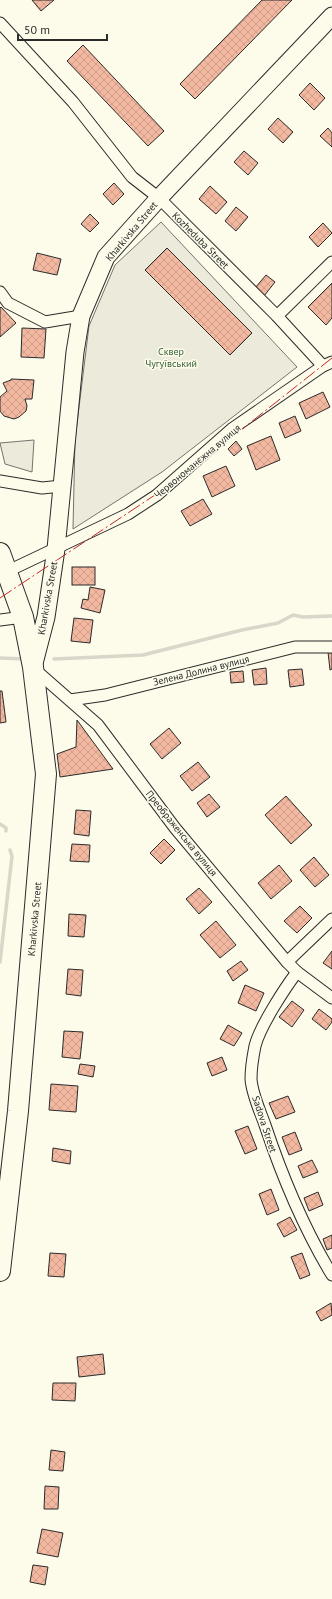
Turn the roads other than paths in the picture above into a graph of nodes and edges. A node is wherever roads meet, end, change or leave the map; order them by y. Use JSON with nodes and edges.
{"nodes":[{"id":1,"x":332,"y":16,"type":"edge"},
{"id":2,"x":0,"y":23,"type":"edge"},
{"id":3,"x":159,"y":198,"type":"junction"},
{"id":4,"x":332,"y":262,"type":"edge"},
{"id":5,"x":0,"y":292,"type":"edge"},
{"id":6,"x":81,"y":316,"type":"junction"},
{"id":7,"x":277,"y":316,"type":"junction"},
{"id":8,"x":328,"y":364,"type":"edge"},
{"id":9,"x":0,"y":480,"type":"edge"},
{"id":10,"x":62,"y":486,"type":"junction"},
{"id":11,"x":56,"y":549,"type":"junction"},
{"id":12,"x":0,"y":552,"type":"edge"},
{"id":13,"x":6,"y":572,"type":"junction"},
{"id":14,"x":23,"y":617,"type":"junction"},
{"id":15,"x":0,"y":620,"type":"edge"},
{"id":16,"x":332,"y":647,"type":"edge"},
{"id":17,"x":33,"y":667,"type":"junction"},
{"id":18,"x":70,"y":700,"type":"junction"},
{"id":19,"x":332,"y":918,"type":"edge"},
{"id":20,"x":287,"y":962,"type":"junction"},
{"id":21,"x":297,"y":972,"type":"junction"},
{"id":22,"x":332,"y":998,"type":"edge"},
{"id":23,"x":0,"y":1271,"type":"edge"},
{"id":24,"x":332,"y":1275,"type":"edge"}],
"edges":[{"from":1,"to":3,"type":"main road","name":"Kharkivska Street"},
{"from":2,"to":3,"type":"street","name":"Kozheduba Street"},
{"from":3,"to":6,"type":"main road","name":"Kharkivska Street"},
{"from":3,"to":7,"type":"street","name":"Kozheduba Street"},
{"from":4,"to":7,"type":"street"},
{"from":5,"to":6,"type":"street"},
{"from":6,"to":10,"type":"main road","name":"Kharkivska Street"},
{"from":7,"to":8,"type":"street","name":"Kozheduba Street"},
{"from":8,"to":11,"type":"street","name":"Червономанєжна вулиця"},
{"from":9,"to":10,"type":"street"},
{"from":10,"to":11,"type":"main road","name":"Kharkivska Street"},
{"from":11,"to":13,"type":"street","name":"Червономанєжна вулиця"},
{"from":11,"to":17,"type":"main road","name":"Kharkivska Street"},
{"from":12,"to":13,"type":"highway"},
{"from":13,"to":14,"type":"highway"},
{"from":14,"to":15,"type":"street"},
{"from":14,"to":17,"type":"highway"},
{"from":16,"to":18,"type":"street","name":"Зелена Долина вулиця"},
{"from":17,"to":18,"type":"street","name":"Преображенська вулиця"},
{"from":17,"to":23,"type":"highway","name":"Kharkivska Street"},
{"from":18,"to":20,"type":"street","name":"Преображенська вулиця"},
{"from":19,"to":20,"type":"street"},
{"from":20,"to":21,"type":"street","name":"Преображенська вулиця"},
{"from":21,"to":22,"type":"street","name":"Преображенська вулиця"},
{"from":21,"to":24,"type":"street","name":"Sadova Street"}]}
